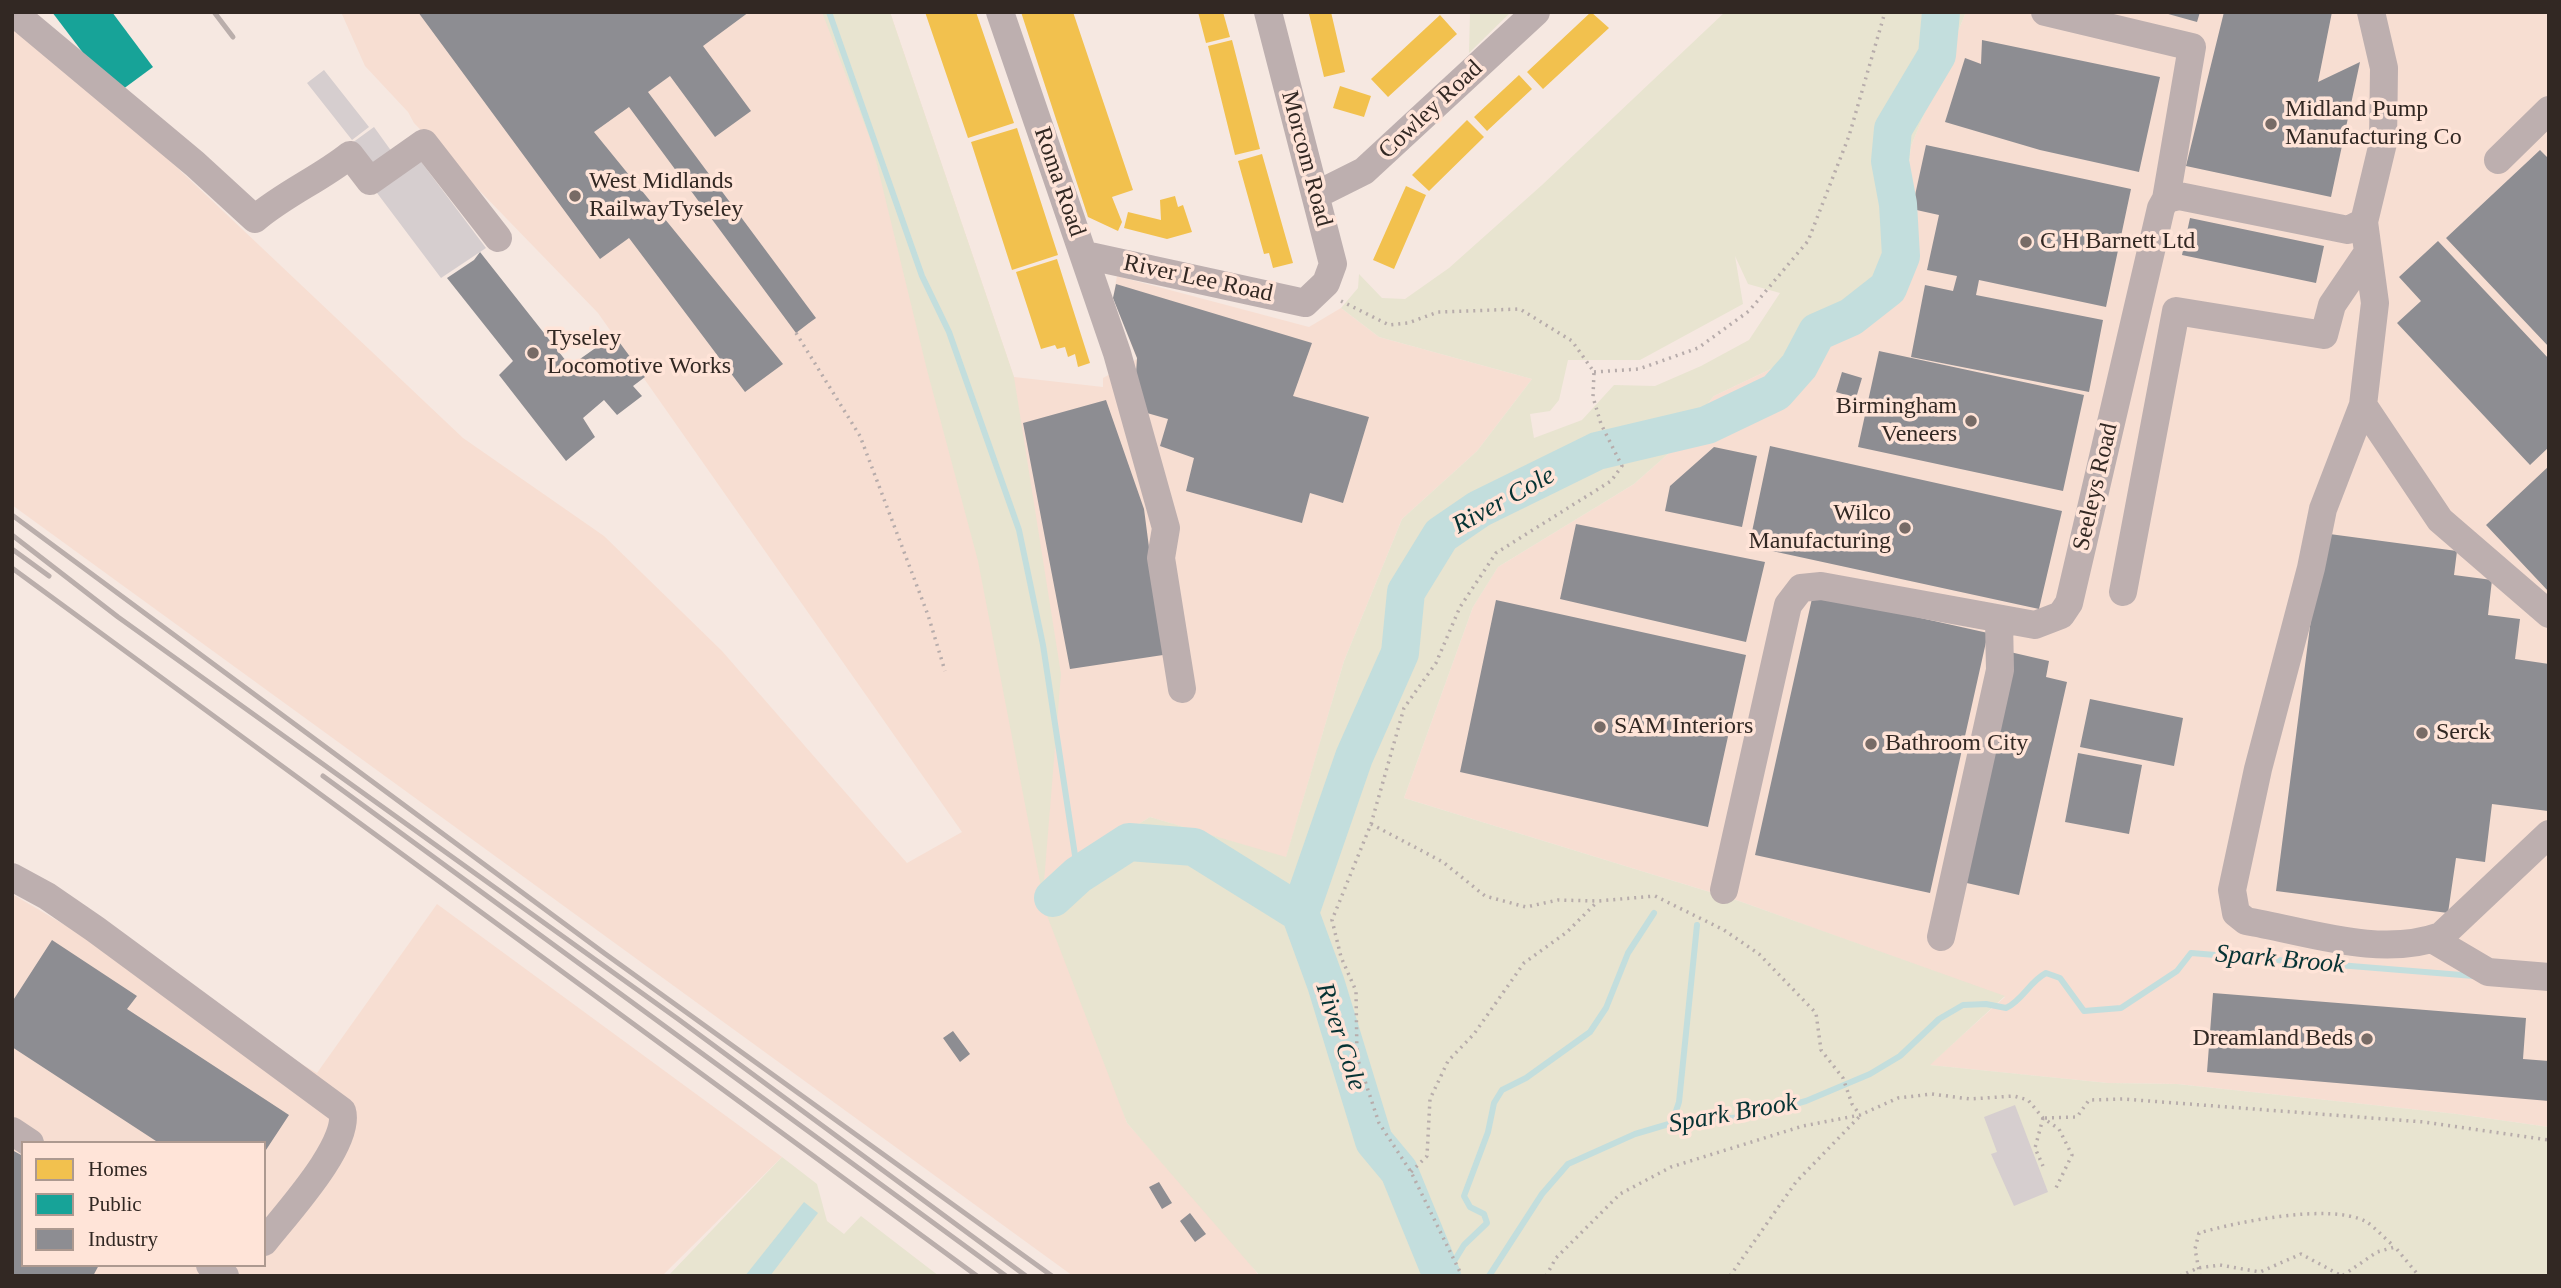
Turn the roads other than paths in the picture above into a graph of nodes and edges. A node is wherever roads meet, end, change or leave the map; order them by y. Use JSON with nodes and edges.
{"nodes":[{"id":1,"x":13,"y":12,"type":"edge"},
{"id":2,"x":1000,"y":12,"type":"edge"},
{"id":3,"x":1268,"y":12,"type":"edge"},
{"id":4,"x":2045,"y":12,"type":"edge"},
{"id":5,"x":2371,"y":12,"type":"edge"},
{"id":6,"x":1533,"y":13,"type":"edge"},
{"id":7,"x":2546,"y":118,"type":"edge"},
{"id":8,"x":2498,"y":160,"type":"dead end"},
{"id":9,"x":1316,"y":195,"type":"junction"},
{"id":10,"x":2166,"y":199,"type":"junction"},
{"id":11,"x":2364,"y":222,"type":"junction"},
{"id":12,"x":499,"y":237,"type":"dead end"},
{"id":13,"x":2368,"y":253,"type":"junction"},
{"id":14,"x":1085,"y":255,"type":"junction"},
{"id":15,"x":1311,"y":300,"type":"joint"},
{"id":16,"x":2363,"y":405,"type":"junction"},
{"id":17,"x":2123,"y":592,"type":"dead end"},
{"id":18,"x":2549,"y":614,"type":"edge"},
{"id":19,"x":1999,"y":620,"type":"junction"},
{"id":20,"x":1182,"y":689,"type":"dead end"},
{"id":21,"x":2549,"y":834,"type":"edge"},
{"id":22,"x":12,"y":877,"type":"edge"},
{"id":23,"x":1724,"y":890,"type":"dead end"},
{"id":24,"x":1941,"y":937,"type":"dead end"},
{"id":25,"x":2432,"y":939,"type":"junction"},
{"id":26,"x":2549,"y":977,"type":"edge"},
{"id":27,"x":12,"y":1131,"type":"edge"},
{"id":28,"x":27,"y":1141,"type":"edge"},
{"id":29,"x":266,"y":1239,"type":"edge"}],
"edges":[{"from":1,"to":12,"type":"street"},
{"from":2,"to":14,"type":"street","name":"Roma Road"},
{"from":3,"to":9,"type":"street","name":"Morcom Road"},
{"from":4,"to":10,"type":"street","name":"Seeleys Road"},
{"from":5,"to":11,"type":"street"},
{"from":6,"to":9,"type":"street","name":"Cowley Road"},
{"from":7,"to":8,"type":"street"},
{"from":9,"to":15,"type":"street","name":"Morcom Road"},
{"from":10,"to":11,"type":"street"},
{"from":10,"to":19,"type":"street","name":"Seeleys Road"},
{"from":11,"to":13,"type":"street"},
{"from":13,"to":16,"type":"street"},
{"from":13,"to":17,"type":"street"},
{"from":14,"to":15,"type":"street","name":"River Lee Road"},
{"from":14,"to":20,"type":"street","name":"Roma Road"},
{"from":16,"to":18,"type":"street"},
{"from":16,"to":25,"type":"street"},
{"from":19,"to":23,"type":"street","name":"Seeleys Road"},
{"from":19,"to":24,"type":"street"},
{"from":21,"to":25,"type":"street"},
{"from":22,"to":29,"type":"street"},
{"from":25,"to":26,"type":"street"},
{"from":27,"to":28,"type":"street"}]}
